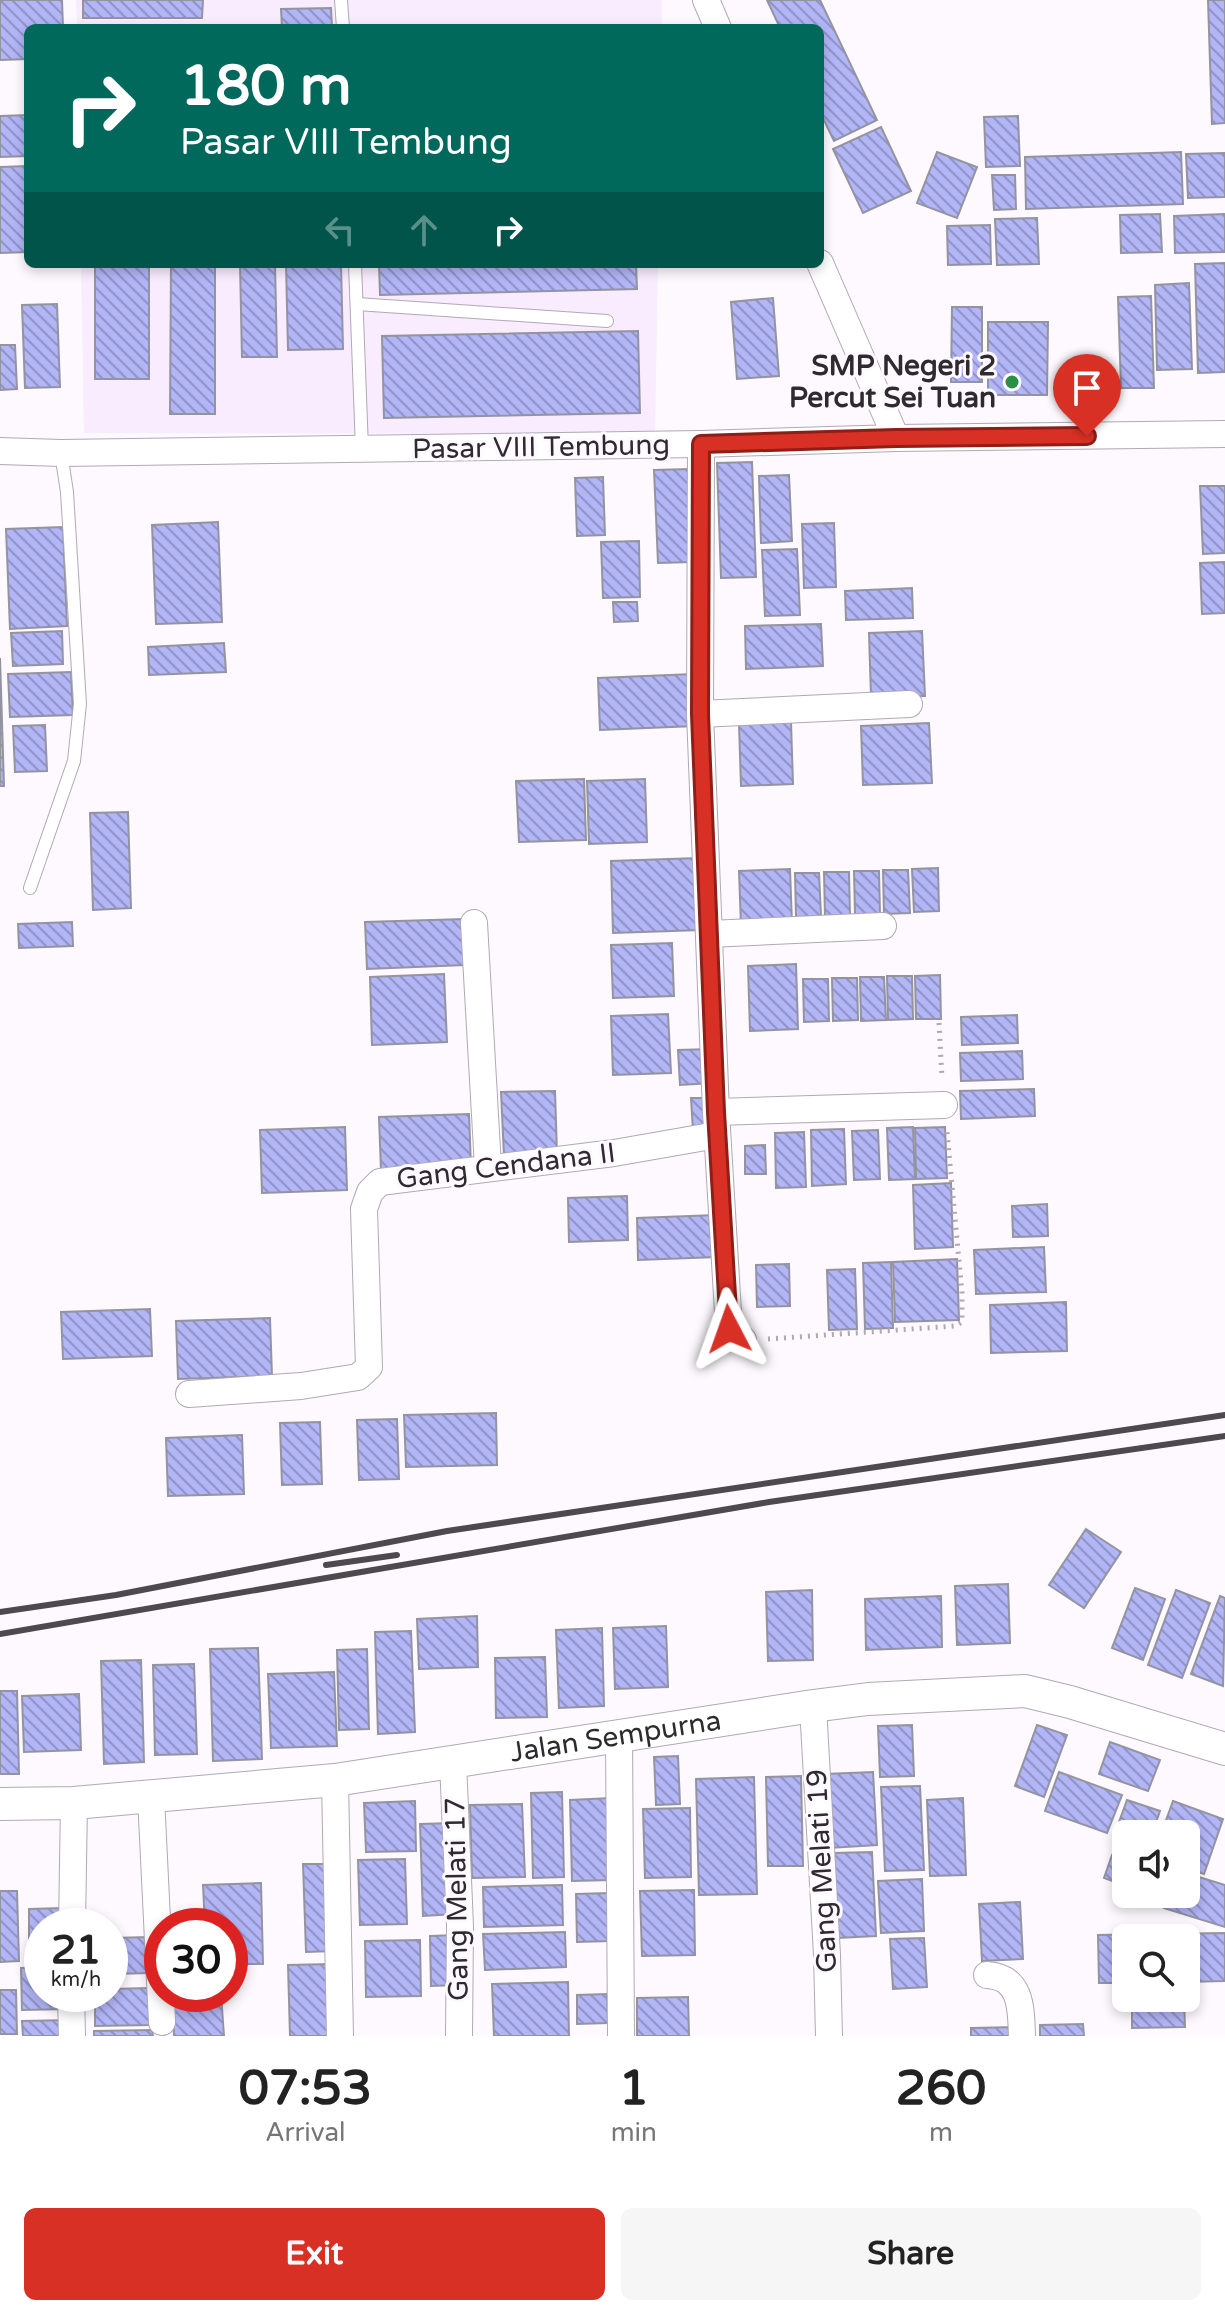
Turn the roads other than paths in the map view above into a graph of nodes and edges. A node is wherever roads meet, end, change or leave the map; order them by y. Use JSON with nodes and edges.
{"nodes":[{"id":1,"x":341,"y":0,"type":"edge"},
{"id":2,"x":706,"y":0,"type":"edge"},
{"id":3,"x":343,"y":24,"type":"edge"},
{"id":4,"x":716,"y":24,"type":"edge"},
{"id":5,"x":355,"y":268,"type":"edge"},
{"id":6,"x":822,"y":268,"type":"edge"},
{"id":7,"x":357,"y":304,"type":"junction"},
{"id":8,"x":607,"y":321,"type":"dead end"},
{"id":9,"x":1225,"y":434,"type":"edge"},
{"id":10,"x":886,"y":438,"type":"junction"},
{"id":11,"x":701,"y":444,"type":"junction"},
{"id":12,"x":362,"y":449,"type":"junction"},
{"id":13,"x":0,"y":451,"type":"edge"},
{"id":14,"x":61,"y":453,"type":"junction"},
{"id":15,"x":909,"y":704,"type":"dead end"},
{"id":16,"x":700,"y":714,"type":"junction"},
{"id":17,"x":30,"y":888,"type":"dead end"},
{"id":18,"x":474,"y":923,"type":"dead end"},
{"id":19,"x":883,"y":926,"type":"dead end"},
{"id":20,"x":709,"y":934,"type":"junction"},
{"id":21,"x":944,"y":1105,"type":"road end"},
{"id":22,"x":716,"y":1123,"type":"junction"},
{"id":23,"x":488,"y":1167,"type":"junction"},
{"id":24,"x":743,"y":1340,"type":"road end"},
{"id":25,"x":189,"y":1394,"type":"dead end"},
{"id":26,"x":813,"y":1706,"type":"junction"},
{"id":27,"x":619,"y":1736,"type":"junction"},
{"id":28,"x":1225,"y":1749,"type":"edge"},
{"id":29,"x":453,"y":1762,"type":"junction"},
{"id":30,"x":335,"y":1780,"type":"junction"},
{"id":31,"x":151,"y":1797,"type":"junction"},
{"id":32,"x":74,"y":1803,"type":"junction"},
{"id":33,"x":0,"y":1804,"type":"edge"},
{"id":34,"x":72,"y":1908,"type":"edge"},
{"id":35,"x":987,"y":1975,"type":"dead end"},
{"id":36,"x":71,"y":2012,"type":"edge"},
{"id":37,"x":162,"y":2022,"type":"dead end"},
{"id":38,"x":72,"y":2036,"type":"edge"},
{"id":39,"x":340,"y":2036,"type":"edge"},
{"id":40,"x":459,"y":2036,"type":"edge"},
{"id":41,"x":621,"y":2036,"type":"edge"},
{"id":42,"x":829,"y":2036,"type":"edge"},
{"id":43,"x":1022,"y":2036,"type":"edge"}],
"edges":[{"from":1,"to":3,"type":"lane"},
{"from":2,"to":4,"type":"street"},
{"from":5,"to":7,"type":"lane"},
{"from":6,"to":10,"type":"street"},
{"from":7,"to":8,"type":"lane"},
{"from":7,"to":12,"type":"lane"},
{"from":9,"to":10,"type":"street","name":"Pasar VIII Tembung"},
{"from":10,"to":11,"type":"street","name":"Pasar VIII Tembung"},
{"from":11,"to":12,"type":"street","name":"Pasar VIII Tembung"},
{"from":11,"to":16,"type":"street"},
{"from":12,"to":14,"type":"street","name":"Pasar VIII Tembung"},
{"from":13,"to":14,"type":"street","name":"Pasar VIII Tembung"},
{"from":14,"to":17,"type":"lane"},
{"from":15,"to":16,"type":"street"},
{"from":16,"to":20,"type":"street"},
{"from":18,"to":23,"type":"street"},
{"from":19,"to":20,"type":"street"},
{"from":20,"to":22,"type":"street"},
{"from":21,"to":22,"type":"street","name":"Gang Cendana II"},
{"from":22,"to":23,"type":"street","name":"Gang Cendana II"},
{"from":22,"to":24,"type":"street"},
{"from":23,"to":25,"type":"street","name":"Gang Cendana II"},
{"from":26,"to":27,"type":"street","name":"Jalan Sempurna"},
{"from":26,"to":28,"type":"street","name":"Jalan Sempurna"},
{"from":26,"to":42,"type":"street","name":"Gang Melati 19"},
{"from":27,"to":29,"type":"street","name":"Jalan Sempurna"},
{"from":27,"to":41,"type":"street"},
{"from":29,"to":30,"type":"street","name":"Jalan Sempurna"},
{"from":29,"to":40,"type":"street","name":"Gang Melati 17"},
{"from":30,"to":31,"type":"street","name":"Jalan Sempurna"},
{"from":30,"to":39,"type":"street"},
{"from":31,"to":32,"type":"street","name":"Jalan Sempurna"},
{"from":31,"to":37,"type":"street"},
{"from":32,"to":33,"type":"street","name":"Jalan Sempurna"},
{"from":32,"to":34,"type":"street"},
{"from":35,"to":43,"type":"street"},
{"from":36,"to":38,"type":"street"}]}
